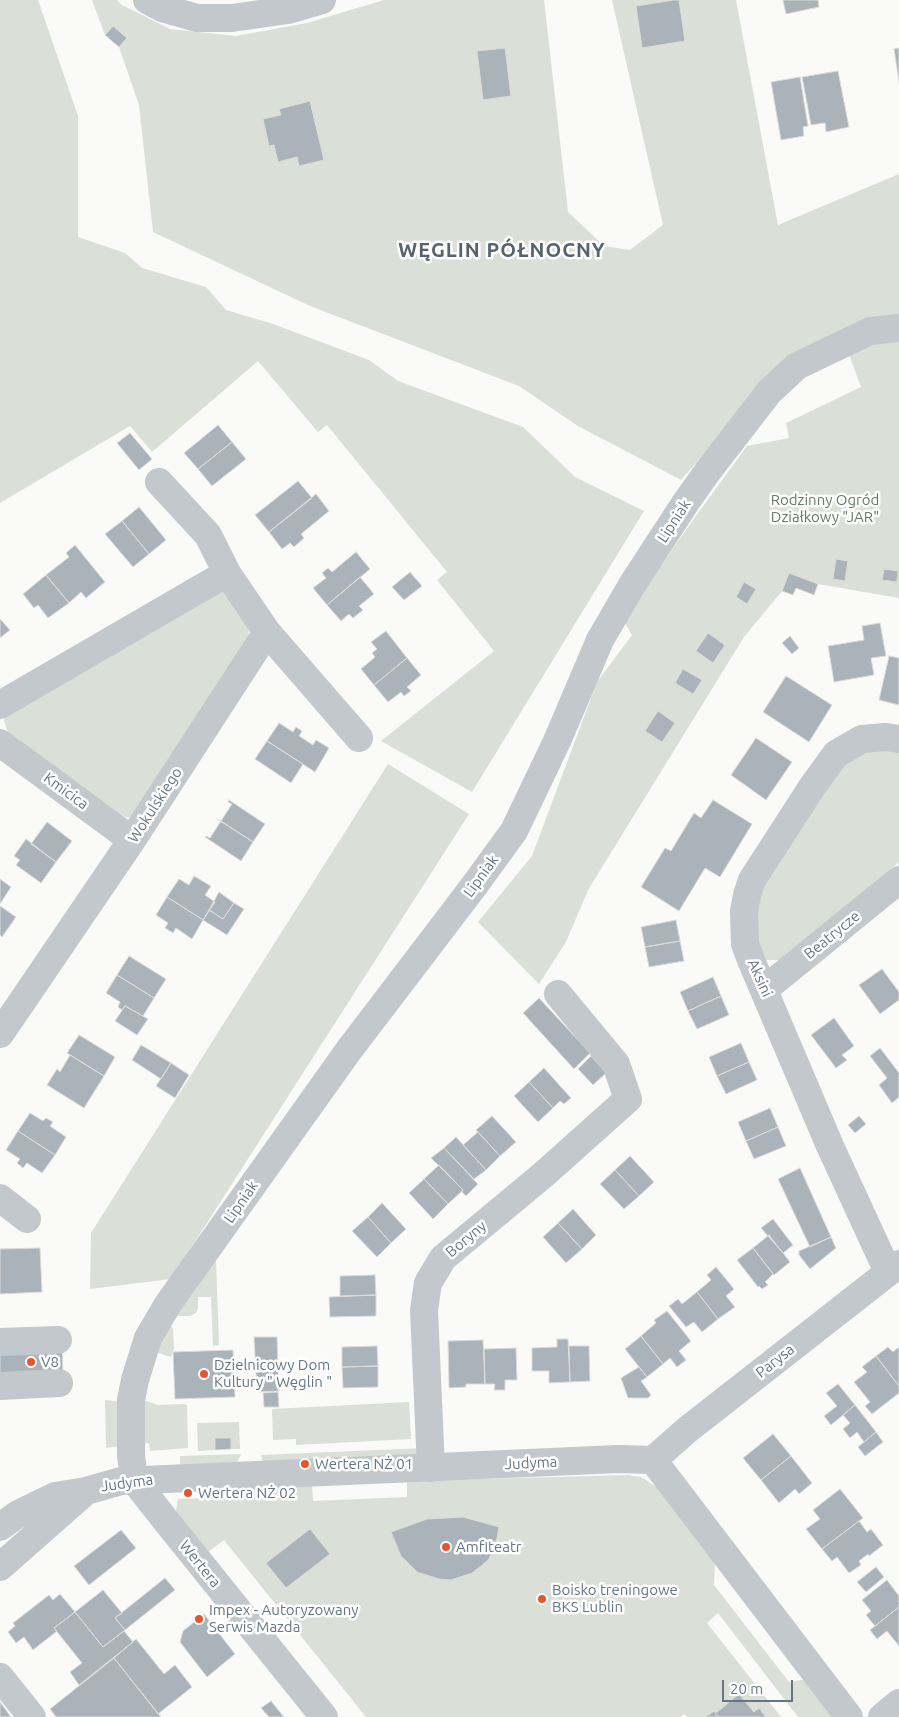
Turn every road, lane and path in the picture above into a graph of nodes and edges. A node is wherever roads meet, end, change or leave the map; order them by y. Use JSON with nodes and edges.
{"nodes":[{"id":1,"x":147,"y":0,"type":"edge"},
{"id":2,"x":322,"y":0,"type":"edge"},
{"id":3,"x":899,"y":328,"type":"edge"},
{"id":4,"x":159,"y":482,"type":"dead end"},
{"id":5,"x":227,"y":573,"type":"junction"},
{"id":6,"x":267,"y":632,"type":"junction"},
{"id":7,"x":0,"y":705,"type":"edge"},
{"id":8,"x":359,"y":738,"type":"dead end"},
{"id":9,"x":899,"y":739,"type":"edge"},
{"id":10,"x":0,"y":743,"type":"edge"},
{"id":11,"x":132,"y":840,"type":"junction"},
{"id":12,"x":899,"y":880,"type":"edge"},
{"id":13,"x":765,"y":989,"type":"junction"},
{"id":14,"x":558,"y":994,"type":"dead end"},
{"id":15,"x":0,"y":1034,"type":"edge"},
{"id":16,"x":0,"y":1198,"type":"edge"},
{"id":17,"x":27,"y":1219,"type":"dead end"},
{"id":18,"x":894,"y":1268,"type":"edge"},
{"id":19,"x":58,"y":1340,"type":"dead end"},
{"id":20,"x":0,"y":1342,"type":"edge"},
{"id":21,"x":60,"y":1383,"type":"dead end"},
{"id":22,"x":0,"y":1386,"type":"edge"},
{"id":23,"x":653,"y":1460,"type":"junction"},
{"id":24,"x":432,"y":1468,"type":"junction"},
{"id":25,"x":134,"y":1480,"type":"junction"},
{"id":26,"x":86,"y":1490,"type":"junction"},
{"id":27,"x":0,"y":1527,"type":"edge"},
{"id":28,"x":0,"y":1567,"type":"edge"},
{"id":29,"x":0,"y":1677,"type":"edge"},
{"id":30,"x":899,"y":1703,"type":"edge"},
{"id":31,"x":32,"y":1717,"type":"edge"},
{"id":32,"x":324,"y":1717,"type":"edge"},
{"id":33,"x":849,"y":1717,"type":"edge"},
{"id":34,"x":882,"y":1717,"type":"edge"}],
"edges":[{"from":1,"to":2,"type":"street"},
{"from":3,"to":25,"type":"street","name":"Lipniak"},
{"from":4,"to":5,"type":"street"},
{"from":5,"to":6,"type":"street"},
{"from":5,"to":7,"type":"street"},
{"from":6,"to":8,"type":"street"},
{"from":6,"to":11,"type":"street","name":"Wokulskiego"},
{"from":9,"to":13,"type":"street","name":"Aksini"},
{"from":10,"to":11,"type":"street","name":"Kmicica"},
{"from":11,"to":15,"type":"street","name":"Wokulskiego"},
{"from":12,"to":13,"type":"street","name":"Beatrycze"},
{"from":13,"to":18,"type":"street","name":"Aksini"},
{"from":14,"to":24,"type":"street","name":"Boryny"},
{"from":16,"to":17,"type":"street"},
{"from":18,"to":23,"type":"street","name":"Parysa"},
{"from":19,"to":20,"type":"street"},
{"from":21,"to":22,"type":"street"},
{"from":23,"to":24,"type":"street","name":"Judyma"},
{"from":23,"to":33,"type":"street"},
{"from":24,"to":25,"type":"street","name":"Judyma"},
{"from":25,"to":26,"type":"street","name":"Judyma"},
{"from":25,"to":32,"type":"street","name":"Wertera"},
{"from":26,"to":27,"type":"street","name":"Judyma"},
{"from":26,"to":28,"type":"street","name":"Judyma"},
{"from":29,"to":31,"type":"street"},
{"from":30,"to":34,"type":"street"}]}
